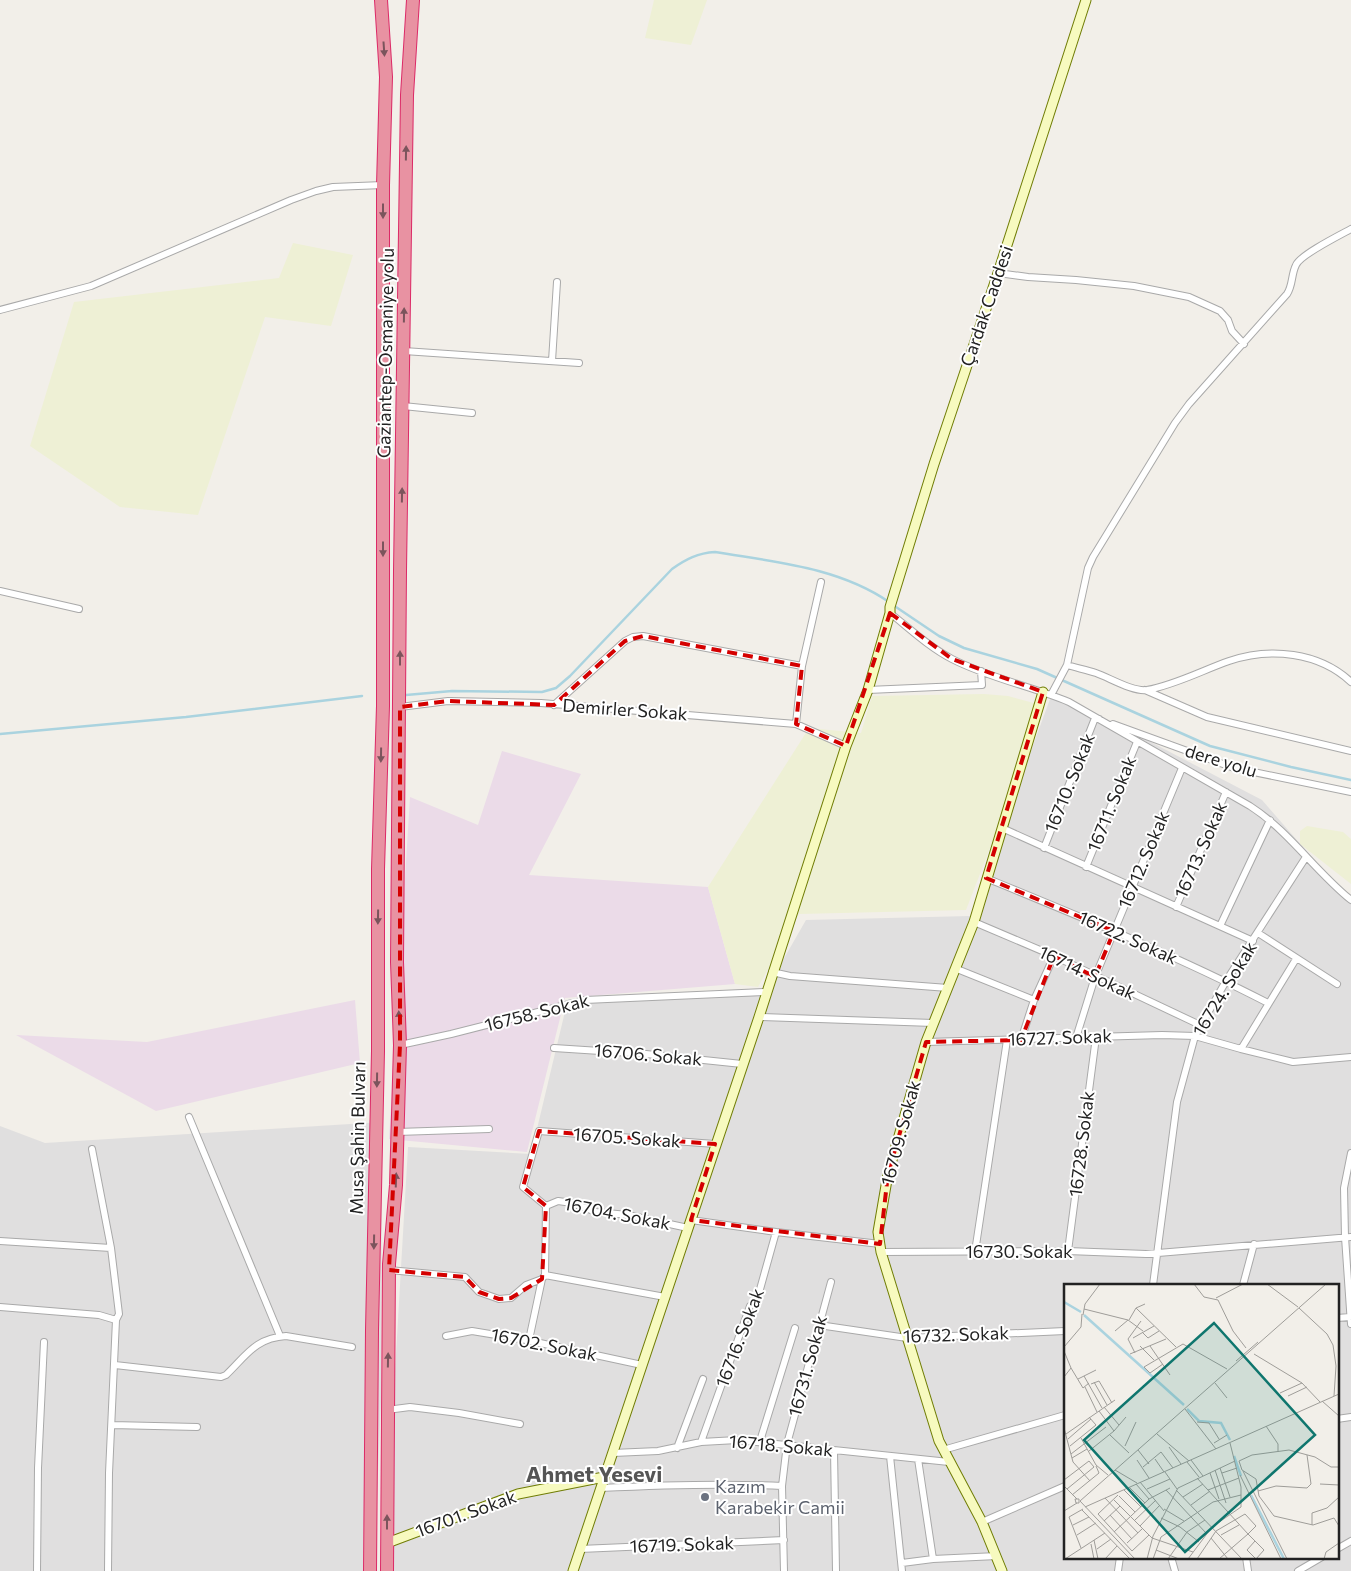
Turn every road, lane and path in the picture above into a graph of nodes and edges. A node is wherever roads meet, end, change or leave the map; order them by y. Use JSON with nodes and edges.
{"nodes":[{"id":1,"x":381,"y":0,"type":"edge"},
{"id":2,"x":413,"y":0,"type":"edge"},
{"id":3,"x":1086,"y":0,"type":"edge"},
{"id":4,"x":383,"y":185,"type":"junction"},
{"id":5,"x":1351,"y":229,"type":"edge"},
{"id":6,"x":998,"y":273,"type":"junction"},
{"id":7,"x":557,"y":282,"type":"dead end"},
{"id":8,"x":0,"y":310,"type":"edge"},
{"id":9,"x":1244,"y":344,"type":"junction"},
{"id":10,"x":404,"y":351,"type":"junction"},
{"id":11,"x":552,"y":361,"type":"junction"},
{"id":12,"x":579,"y":363,"type":"dead end"},
{"id":13,"x":403,"y":406,"type":"junction"},
{"id":14,"x":472,"y":413,"type":"dead end"},
{"id":15,"x":821,"y":582,"type":"dead end"},
{"id":16,"x":0,"y":591,"type":"edge"},
{"id":17,"x":79,"y":609,"type":"dead end"},
{"id":18,"x":890,"y":610,"type":"junction"},
{"id":19,"x":802,"y":666,"type":"junction"},
{"id":20,"x":1065,"y":668,"type":"junction"},
{"id":21,"x":981,"y":672,"type":"junction"},
{"id":22,"x":1351,"y":682,"type":"edge"},
{"id":23,"x":868,"y":690,"type":"junction"},
{"id":24,"x":1145,"y":690,"type":"junction"},
{"id":25,"x":1047,"y":694,"type":"junction"},
{"id":26,"x":554,"y":705,"type":"junction"},
{"id":27,"x":382,"y":706,"type":"joint"},
{"id":28,"x":400,"y":707,"type":"junction"},
{"id":29,"x":1096,"y":718,"type":"junction"},
{"id":30,"x":796,"y":724,"type":"junction"},
{"id":31,"x":1137,"y":742,"type":"junction"},
{"id":32,"x":846,"y":746,"type":"junction"},
{"id":33,"x":1351,"y":751,"type":"edge"},
{"id":34,"x":1182,"y":768,"type":"junction"},
{"id":35,"x":1226,"y":792,"type":"junction"},
{"id":36,"x":1351,"y":792,"type":"edge"},
{"id":37,"x":1270,"y":820,"type":"junction"},
{"id":38,"x":1002,"y":828,"type":"junction"},
{"id":39,"x":1044,"y":848,"type":"junction"},
{"id":40,"x":1306,"y":857,"type":"junction"},
{"id":41,"x":1086,"y":867,"type":"junction"},
{"id":42,"x":986,"y":878,"type":"junction"},
{"id":43,"x":1132,"y":887,"type":"junction"},
{"id":44,"x":1351,"y":900,"type":"edge"},
{"id":45,"x":1176,"y":907,"type":"junction"},
{"id":46,"x":974,"y":922,"type":"junction"},
{"id":47,"x":1220,"y":926,"type":"junction"},
{"id":48,"x":1114,"y":931,"type":"junction"},
{"id":49,"x":1258,"y":933,"type":"junction"},
{"id":50,"x":1253,"y":941,"type":"junction"},
{"id":51,"x":1054,"y":956,"type":"junction"},
{"id":52,"x":1296,"y":959,"type":"junction"},
{"id":53,"x":956,"y":968,"type":"junction"},
{"id":54,"x":772,"y":972,"type":"junction"},
{"id":55,"x":1095,"y":977,"type":"junction"},
{"id":56,"x":1226,"y":981,"type":"junction"},
{"id":57,"x":1337,"y":984,"type":"dead end"},
{"id":58,"x":948,"y":988,"type":"junction"},
{"id":59,"x":766,"y":992,"type":"junction"},
{"id":60,"x":1034,"y":1000,"type":"junction"},
{"id":61,"x":1268,"y":1003,"type":"junction"},
{"id":62,"x":759,"y":1016,"type":"junction"},
{"id":63,"x":933,"y":1023,"type":"junction"},
{"id":64,"x":1200,"y":1025,"type":"junction"},
{"id":65,"x":1194,"y":1036,"type":"junction"},
{"id":66,"x":1096,"y":1037,"type":"junction"},
{"id":67,"x":1076,"y":1038,"type":"junction"},
{"id":68,"x":1007,"y":1040,"type":"junction"},
{"id":69,"x":1021,"y":1040,"type":"junction"},
{"id":70,"x":926,"y":1042,"type":"junction"},
{"id":71,"x":400,"y":1045,"type":"junction"},
{"id":72,"x":554,"y":1048,"type":"dead end"},
{"id":73,"x":1241,"y":1049,"type":"junction"},
{"id":74,"x":1351,"y":1057,"type":"edge"},
{"id":75,"x":742,"y":1064,"type":"junction"},
{"id":76,"x":189,"y":1117,"type":"dead end"},
{"id":77,"x":490,"y":1129,"type":"dead end"},
{"id":78,"x":397,"y":1132,"type":"junction"},
{"id":79,"x":715,"y":1144,"type":"junction"},
{"id":80,"x":92,"y":1149,"type":"dead end"},
{"id":81,"x":1351,"y":1153,"type":"edge"},
{"id":82,"x":546,"y":1206,"type":"junction"},
{"id":83,"x":689,"y":1224,"type":"junction"},
{"id":84,"x":776,"y":1232,"type":"junction"},
{"id":85,"x":1348,"y":1237,"type":"edge"},
{"id":86,"x":0,"y":1241,"type":"edge"},
{"id":87,"x":1254,"y":1244,"type":"junction"},
{"id":88,"x":111,"y":1248,"type":"junction"},
{"id":89,"x":880,"y":1248,"type":"junction"},
{"id":90,"x":1068,"y":1251,"type":"junction"},
{"id":91,"x":975,"y":1252,"type":"junction"},
{"id":92,"x":1157,"y":1252,"type":"junction"},
{"id":93,"x":389,"y":1270,"type":"junction"},
{"id":94,"x":543,"y":1277,"type":"junction"},
{"id":95,"x":831,"y":1282,"type":"dead end"},
{"id":96,"x":1153,"y":1284,"type":"edge"},
{"id":97,"x":1243,"y":1284,"type":"edge"},
{"id":98,"x":665,"y":1297,"type":"junction"},
{"id":99,"x":0,"y":1307,"type":"edge"},
{"id":100,"x":116,"y":1320,"type":"junction"},
{"id":101,"x":1350,"y":1320,"type":"edge"},
{"id":102,"x":819,"y":1325,"type":"junction"},
{"id":103,"x":795,"y":1328,"type":"dead end"},
{"id":104,"x":1064,"y":1331,"type":"edge"},
{"id":105,"x":280,"y":1336,"type":"junction"},
{"id":106,"x":446,"y":1336,"type":"dead end"},
{"id":107,"x":907,"y":1338,"type":"junction"},
{"id":108,"x":529,"y":1340,"type":"junction"},
{"id":109,"x":44,"y":1342,"type":"dead end"},
{"id":110,"x":352,"y":1347,"type":"dead end"},
{"id":111,"x":115,"y":1365,"type":"junction"},
{"id":112,"x":642,"y":1365,"type":"junction"},
{"id":113,"x":703,"y":1379,"type":"dead end"},
{"id":114,"x":387,"y":1410,"type":"junction"},
{"id":115,"x":1064,"y":1415,"type":"edge"},
{"id":116,"x":1351,"y":1417,"type":"edge"},
{"id":117,"x":1338,"y":1420,"type":"edge"},
{"id":118,"x":520,"y":1424,"type":"dead end"},
{"id":119,"x":112,"y":1425,"type":"junction"},
{"id":120,"x":198,"y":1427,"type":"dead end"},
{"id":121,"x":760,"y":1441,"type":"junction"},
{"id":122,"x":701,"y":1442,"type":"junction"},
{"id":123,"x":787,"y":1444,"type":"junction"},
{"id":124,"x":677,"y":1448,"type":"junction"},
{"id":125,"x":834,"y":1450,"type":"junction"},
{"id":126,"x":943,"y":1450,"type":"junction"},
{"id":127,"x":614,"y":1453,"type":"junction"},
{"id":128,"x":890,"y":1456,"type":"junction"},
{"id":129,"x":918,"y":1459,"type":"junction"},
{"id":130,"x":949,"y":1462,"type":"junction"},
{"id":131,"x":604,"y":1477,"type":"junction"},
{"id":132,"x":782,"y":1486,"type":"junction"},
{"id":133,"x":1064,"y":1486,"type":"edge"},
{"id":134,"x":600,"y":1488,"type":"junction"},
{"id":135,"x":982,"y":1522,"type":"junction"},
{"id":136,"x":784,"y":1540,"type":"junction"},
{"id":137,"x":1351,"y":1541,"type":"edge"},
{"id":138,"x":387,"y":1543,"type":"junction"},
{"id":139,"x":1338,"y":1548,"type":"edge"},
{"id":140,"x":580,"y":1549,"type":"junction"},
{"id":141,"x":997,"y":1556,"type":"junction"},
{"id":142,"x":1120,"y":1558,"type":"edge"},
{"id":143,"x":1171,"y":1558,"type":"edge"},
{"id":144,"x":1246,"y":1558,"type":"edge"},
{"id":145,"x":1320,"y":1558,"type":"edge"},
{"id":146,"x":933,"y":1559,"type":"junction"},
{"id":147,"x":902,"y":1563,"type":"junction"},
{"id":148,"x":37,"y":1571,"type":"edge"},
{"id":149,"x":108,"y":1571,"type":"edge"},
{"id":150,"x":370,"y":1571,"type":"edge"},
{"id":151,"x":386,"y":1571,"type":"edge"},
{"id":152,"x":573,"y":1571,"type":"edge"},
{"id":153,"x":784,"y":1571,"type":"edge"},
{"id":154,"x":836,"y":1571,"type":"edge"},
{"id":155,"x":902,"y":1571,"type":"edge"},
{"id":156,"x":1002,"y":1571,"type":"edge"},
{"id":157,"x":1118,"y":1571,"type":"edge"},
{"id":158,"x":1175,"y":1571,"type":"edge"},
{"id":159,"x":1248,"y":1571,"type":"edge"},
{"id":160,"x":1298,"y":1571,"type":"edge"}],
"edges":[{"from":1,"to":4,"type":"highway","name":"Gaziantep-Osmaniye yolu","one_way":true},
{"from":10,"to":2,"type":"highway","name":"Gaziantep-Osmaniye yolu","one_way":true},
{"from":3,"to":6,"type":"main road","name":"Çardak Caddesi"},
{"from":4,"to":8,"type":"street"},
{"from":4,"to":27,"type":"highway","name":"Gaziantep-Osmaniye yolu","one_way":true},
{"from":5,"to":9,"type":"street"},
{"from":6,"to":9,"type":"street"},
{"from":6,"to":18,"type":"main road","name":"Çardak Caddesi"},
{"from":7,"to":11,"type":"street"},
{"from":9,"to":20,"type":"street"},
{"from":10,"to":11,"type":"street"},
{"from":10,"to":13,"type":"highway","name":"Gaziantep-Osmaniye yolu"},
{"from":11,"to":12,"type":"street"},
{"from":13,"to":14,"type":"street"},
{"from":28,"to":13,"type":"highway","name":"Gaziantep-Osmaniye yolu","one_way":true},
{"from":15,"to":19,"type":"street"},
{"from":16,"to":17,"type":"street"},
{"from":18,"to":21,"type":"street"},
{"from":18,"to":23,"type":"main road","name":"Çardak Caddesi"},
{"from":19,"to":26,"type":"street"},
{"from":19,"to":30,"type":"street"},
{"from":20,"to":24,"type":"street"},
{"from":20,"to":25,"type":"street"},
{"from":21,"to":23,"type":"street"},
{"from":21,"to":25,"type":"street"},
{"from":22,"to":24,"type":"street"},
{"from":23,"to":32,"type":"main road","name":"Çardak Caddesi"},
{"from":24,"to":33,"type":"street"},
{"from":25,"to":29,"type":"street"},
{"from":25,"to":38,"type":"main road","name":"16709. Sokak"},
{"from":26,"to":28,"type":"street","name":"Demirler Sokak"},
{"from":26,"to":30,"type":"street","name":"Demirler Sokak"},
{"from":27,"to":150,"type":"highway","name":"Musa Şahin Bulvarı","one_way":true},
{"from":71,"to":28,"type":"highway","name":"Musa Şahin Bulvarı","one_way":true},
{"from":29,"to":31,"type":"street"},
{"from":29,"to":36,"type":"street","name":"dere yolu"},
{"from":29,"to":39,"type":"street","name":"16710. Sokak"},
{"from":30,"to":32,"type":"street","name":"Demirler Sokak"},
{"from":31,"to":34,"type":"street"},
{"from":31,"to":41,"type":"street","name":"16711. Sokak"},
{"from":32,"to":54,"type":"main road","name":"Çardak Caddesi"},
{"from":34,"to":35,"type":"street"},
{"from":34,"to":43,"type":"street","name":"16712. Sokak"},
{"from":35,"to":37,"type":"street"},
{"from":35,"to":45,"type":"street","name":"16713. Sokak"},
{"from":37,"to":40,"type":"street"},
{"from":37,"to":47,"type":"street"},
{"from":38,"to":39,"type":"street"},
{"from":38,"to":42,"type":"main road","name":"16709. Sokak"},
{"from":39,"to":41,"type":"street"},
{"from":40,"to":44,"type":"street"},
{"from":40,"to":49,"type":"street","name":"16724. Sokak"},
{"from":41,"to":43,"type":"street"},
{"from":42,"to":46,"type":"main road","name":"16709. Sokak"},
{"from":42,"to":48,"type":"street","name":"16722. Sokak"},
{"from":43,"to":45,"type":"street"},
{"from":43,"to":48,"type":"street","name":"16712. Sokak"},
{"from":45,"to":47,"type":"street"},
{"from":46,"to":51,"type":"street","name":"16714. Sokak"},
{"from":46,"to":53,"type":"main road","name":"16709. Sokak"},
{"from":47,"to":50,"type":"street"},
{"from":48,"to":55,"type":"street","name":"16712. Sokak"},
{"from":48,"to":56,"type":"street","name":"16722. Sokak"},
{"from":49,"to":50,"type":"street","name":"16724. Sokak"},
{"from":49,"to":52,"type":"street"},
{"from":50,"to":56,"type":"street","name":"16724. Sokak"},
{"from":51,"to":55,"type":"street","name":"16714. Sokak"},
{"from":51,"to":60,"type":"street"},
{"from":52,"to":57,"type":"street"},
{"from":52,"to":61,"type":"street"},
{"from":53,"to":58,"type":"main road","name":"16709. Sokak"},
{"from":53,"to":60,"type":"street"},
{"from":54,"to":58,"type":"street"},
{"from":54,"to":59,"type":"main road","name":"Çardak Caddesi"},
{"from":55,"to":64,"type":"street","name":"16714. Sokak"},
{"from":55,"to":67,"type":"street","name":"16712. Sokak"},
{"from":56,"to":61,"type":"street","name":"16722. Sokak"},
{"from":56,"to":64,"type":"street","name":"16724. Sokak"},
{"from":58,"to":63,"type":"main road","name":"16709. Sokak"},
{"from":59,"to":62,"type":"main road","name":"Çardak Caddesi"},
{"from":59,"to":71,"type":"street","name":"16758. Sokak"},
{"from":60,"to":69,"type":"street"},
{"from":61,"to":73,"type":"street"},
{"from":62,"to":63,"type":"street"},
{"from":62,"to":75,"type":"main road","name":"Çardak Caddesi"},
{"from":63,"to":70,"type":"main road","name":"16709. Sokak"},
{"from":64,"to":65,"type":"street","name":"16724. Sokak"},
{"from":65,"to":66,"type":"street","name":"16727. Sokak"},
{"from":65,"to":73,"type":"street","name":"16727. Sokak"},
{"from":65,"to":92,"type":"street","name":"16724. Sokak"},
{"from":66,"to":67,"type":"street","name":"16727. Sokak"},
{"from":66,"to":90,"type":"street","name":"16728. Sokak"},
{"from":67,"to":69,"type":"street","name":"16727. Sokak"},
{"from":68,"to":69,"type":"street","name":"16727. Sokak"},
{"from":68,"to":70,"type":"street","name":"16727. Sokak"},
{"from":68,"to":91,"type":"street"},
{"from":70,"to":89,"type":"main road","name":"16709. Sokak"},
{"from":71,"to":78,"type":"highway","name":"Musa Şahin Bulvarı"},
{"from":72,"to":75,"type":"street","name":"16706. Sokak"},
{"from":73,"to":74,"type":"street","name":"16727. Sokak"},
{"from":75,"to":79,"type":"main road","name":"Çardak Caddesi"},
{"from":76,"to":105,"type":"street"},
{"from":77,"to":78,"type":"street"},
{"from":93,"to":78,"type":"highway","name":"Musa Şahin Bulvarı","one_way":true},
{"from":79,"to":82,"type":"street","name":"16705. Sokak"},
{"from":79,"to":83,"type":"main road","name":"Çardak Caddesi"},
{"from":80,"to":88,"type":"street"},
{"from":81,"to":85,"type":"street"},
{"from":82,"to":83,"type":"street","name":"16704. Sokak"},
{"from":82,"to":94,"type":"street"},
{"from":83,"to":84,"type":"street","name":"16730. Sokak"},
{"from":83,"to":98,"type":"main road","name":"Çardak Caddesi"},
{"from":84,"to":89,"type":"street","name":"16730. Sokak"},
{"from":84,"to":122,"type":"street","name":"16716. Sokak"},
{"from":85,"to":87,"type":"street","name":"16730. Sokak"},
{"from":85,"to":101,"type":"street"},
{"from":86,"to":88,"type":"street"},
{"from":87,"to":92,"type":"street","name":"16730. Sokak"},
{"from":87,"to":97,"type":"street"},
{"from":88,"to":100,"type":"street"},
{"from":89,"to":91,"type":"street","name":"16730. Sokak"},
{"from":89,"to":107,"type":"main road","name":"16709. Sokak"},
{"from":90,"to":91,"type":"street","name":"16730. Sokak"},
{"from":90,"to":92,"type":"street","name":"16730. Sokak"},
{"from":92,"to":96,"type":"street","name":"16724. Sokak"},
{"from":93,"to":94,"type":"street"},
{"from":114,"to":93,"type":"highway","name":"Musa Şahin Bulvarı","one_way":true},
{"from":94,"to":98,"type":"street"},
{"from":94,"to":108,"type":"street"},
{"from":95,"to":102,"type":"street","name":"16731. Sokak"},
{"from":98,"to":112,"type":"main road","name":"Çardak Caddesi"},
{"from":99,"to":100,"type":"street"},
{"from":100,"to":111,"type":"street"},
{"from":102,"to":107,"type":"street","name":"16732. Sokak"},
{"from":102,"to":123,"type":"street","name":"16731. Sokak"},
{"from":103,"to":121,"type":"street"},
{"from":104,"to":107,"type":"street","name":"16732. Sokak"},
{"from":105,"to":110,"type":"street"},
{"from":105,"to":111,"type":"street"},
{"from":106,"to":108,"type":"street","name":"16702. Sokak"},
{"from":107,"to":126,"type":"main road","name":"16709. Sokak"},
{"from":108,"to":112,"type":"street","name":"16702. Sokak"},
{"from":109,"to":148,"type":"street"},
{"from":111,"to":119,"type":"street"},
{"from":112,"to":127,"type":"main road","name":"Çardak Caddesi"},
{"from":113,"to":124,"type":"street"},
{"from":114,"to":118,"type":"street"},
{"from":138,"to":114,"type":"highway","name":"Musa Şahin Bulvarı","one_way":true},
{"from":115,"to":126,"type":"street"},
{"from":116,"to":117,"type":"street"},
{"from":119,"to":120,"type":"street"},
{"from":119,"to":149,"type":"street"},
{"from":121,"to":122,"type":"street","name":"16718. Sokak"},
{"from":121,"to":123,"type":"street","name":"16718. Sokak"},
{"from":122,"to":124,"type":"street","name":"16718. Sokak"},
{"from":123,"to":125,"type":"street","name":"16718. Sokak"},
{"from":123,"to":132,"type":"street","name":"16731. Sokak"},
{"from":124,"to":127,"type":"street","name":"16718. Sokak"},
{"from":125,"to":128,"type":"street","name":"16718. Sokak"},
{"from":125,"to":154,"type":"street"},
{"from":126,"to":130,"type":"main road","name":"16709. Sokak"},
{"from":127,"to":131,"type":"main road","name":"Çardak Caddesi"},
{"from":128,"to":129,"type":"street","name":"16718. Sokak"},
{"from":128,"to":147,"type":"street"},
{"from":129,"to":130,"type":"street","name":"16718. Sokak"},
{"from":129,"to":146,"type":"street"},
{"from":130,"to":135,"type":"main road","name":"16709. Sokak"},
{"from":131,"to":134,"type":"main road","name":"Çardak Caddesi"},
{"from":131,"to":138,"type":"main road","name":"16701. Sokak"},
{"from":132,"to":134,"type":"street"},
{"from":132,"to":136,"type":"street","name":"16731. Sokak"},
{"from":133,"to":135,"type":"street"},
{"from":134,"to":140,"type":"main road","name":"Çardak Caddesi"},
{"from":135,"to":141,"type":"main road","name":"16709. Sokak"},
{"from":136,"to":140,"type":"street","name":"16719. Sokak"},
{"from":136,"to":153,"type":"street","name":"16731. Sokak"},
{"from":137,"to":139,"type":"street"},
{"from":138,"to":151,"type":"highway","name":"Musa Şahin Bulvarı"},
{"from":140,"to":152,"type":"main road","name":"Çardak Caddesi"},
{"from":141,"to":146,"type":"street"},
{"from":141,"to":156,"type":"main road","name":"16709. Sokak"},
{"from":142,"to":157,"type":"street"},
{"from":143,"to":158,"type":"street"},
{"from":144,"to":159,"type":"street"},
{"from":145,"to":160,"type":"street"},
{"from":146,"to":147,"type":"street"},
{"from":147,"to":155,"type":"street"}]}
